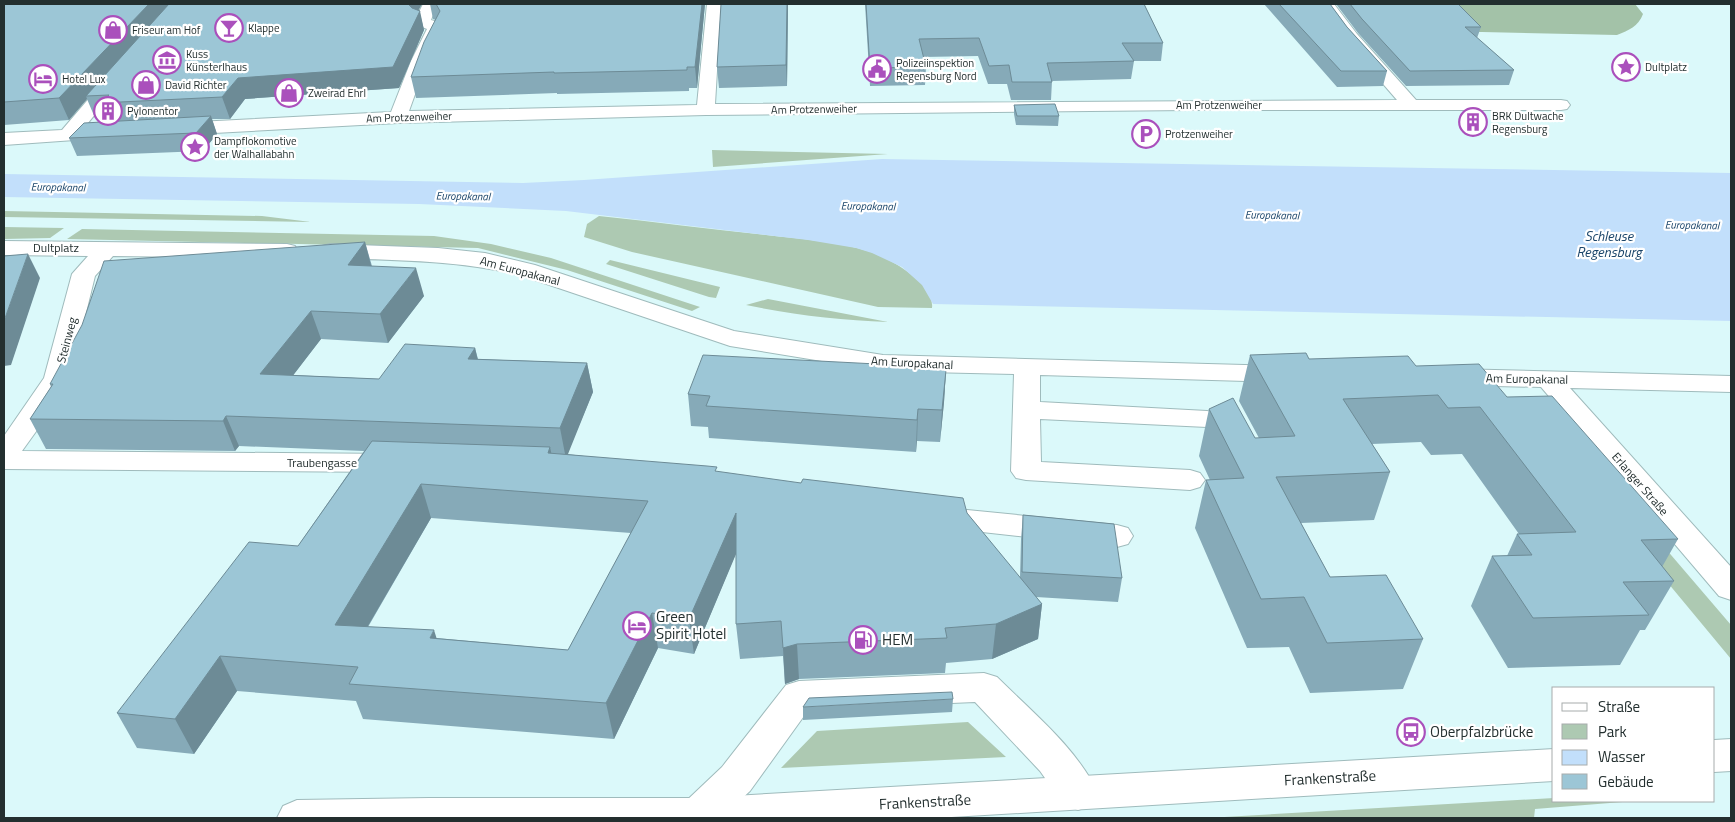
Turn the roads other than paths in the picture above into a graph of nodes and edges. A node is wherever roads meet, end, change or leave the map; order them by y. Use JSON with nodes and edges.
{"nodes":[{"id":1,"x":430,"y":4,"type":"edge"},
{"id":2,"x":714,"y":4,"type":"edge"},
{"id":3,"x":1326,"y":4,"type":"edge"},
{"id":4,"x":128,"y":65,"type":"edge"},
{"id":5,"x":1412,"y":105,"type":"junction"},
{"id":6,"x":1561,"y":105,"type":"dead end"},
{"id":7,"x":706,"y":110,"type":"junction"},
{"id":8,"x":398,"y":117,"type":"junction"},
{"id":9,"x":155,"y":130,"type":"edge"},
{"id":10,"x":126,"y":132,"type":"edge"},
{"id":11,"x":68,"y":135,"type":"junction"},
{"id":12,"x":4,"y":139,"type":"edge"},
{"id":13,"x":4,"y":248,"type":"edge"},
{"id":14,"x":108,"y":248,"type":"junction"},
{"id":15,"x":1027,"y":368,"type":"junction"},
{"id":16,"x":1302,"y":374,"type":"edge"},
{"id":17,"x":1430,"y":377,"type":"edge"},
{"id":18,"x":1548,"y":379,"type":"junction"},
{"id":19,"x":1731,"y":384,"type":"edge"},
{"id":20,"x":1027,"y":410,"type":"junction"},
{"id":21,"x":1206,"y":419,"type":"dead end"},
{"id":22,"x":4,"y":455,"type":"edge"},
{"id":23,"x":4,"y":460,"type":"edge"},
{"id":24,"x":422,"y":464,"type":"edge"},
{"id":25,"x":1190,"y":480,"type":"dead end"},
{"id":26,"x":913,"y":515,"type":"edge"},
{"id":27,"x":1117,"y":536,"type":"edge"},
{"id":28,"x":1731,"y":588,"type":"edge"},
{"id":29,"x":1731,"y":754,"type":"edge"},
{"id":30,"x":1715,"y":756,"type":"edge"},
{"id":31,"x":1552,"y":765,"type":"edge"},
{"id":32,"x":1078,"y":793,"type":"junction"},
{"id":33,"x":698,"y":815,"type":"junction"},
{"id":34,"x":296,"y":818,"type":"edge"}],
"edges":[{"from":1,"to":8,"type":"street"},
{"from":2,"to":7,"type":"street"},
{"from":3,"to":5,"type":"street"},
{"from":4,"to":11,"type":"street"},
{"from":5,"to":6,"type":"street","name":"Am Protzenweiher"},
{"from":5,"to":7,"type":"street","name":"Am Protzenweiher"},
{"from":7,"to":8,"type":"street","name":"Am Protzenweiher"},
{"from":8,"to":9,"type":"street","name":"Am Protzenweiher"},
{"from":10,"to":11,"type":"street"},
{"from":11,"to":12,"type":"street"},
{"from":13,"to":14,"type":"street","name":"Dultplatz"},
{"from":14,"to":15,"type":"street","name":"Am Europakanal"},
{"from":14,"to":22,"type":"street","name":"Steinweg"},
{"from":15,"to":16,"type":"street","name":"Am Europakanal"},
{"from":15,"to":20,"type":"street"},
{"from":17,"to":18,"type":"street","name":"Am Europakanal"},
{"from":18,"to":19,"type":"street","name":"Am Europakanal"},
{"from":18,"to":28,"type":"street","name":"Erlanger Straße"},
{"from":20,"to":21,"type":"street"},
{"from":20,"to":25,"type":"street"},
{"from":23,"to":24,"type":"street","name":"Traubengasse"},
{"from":26,"to":27,"type":"street"},
{"from":29,"to":30,"type":"street"},
{"from":31,"to":32,"type":"street","name":"Frankenstraße"},
{"from":32,"to":33,"type":"street","name":"Frankenstraße"},
{"from":32,"to":33,"type":"street"},
{"from":33,"to":34,"type":"street","name":"Frankenstraße"}]}
